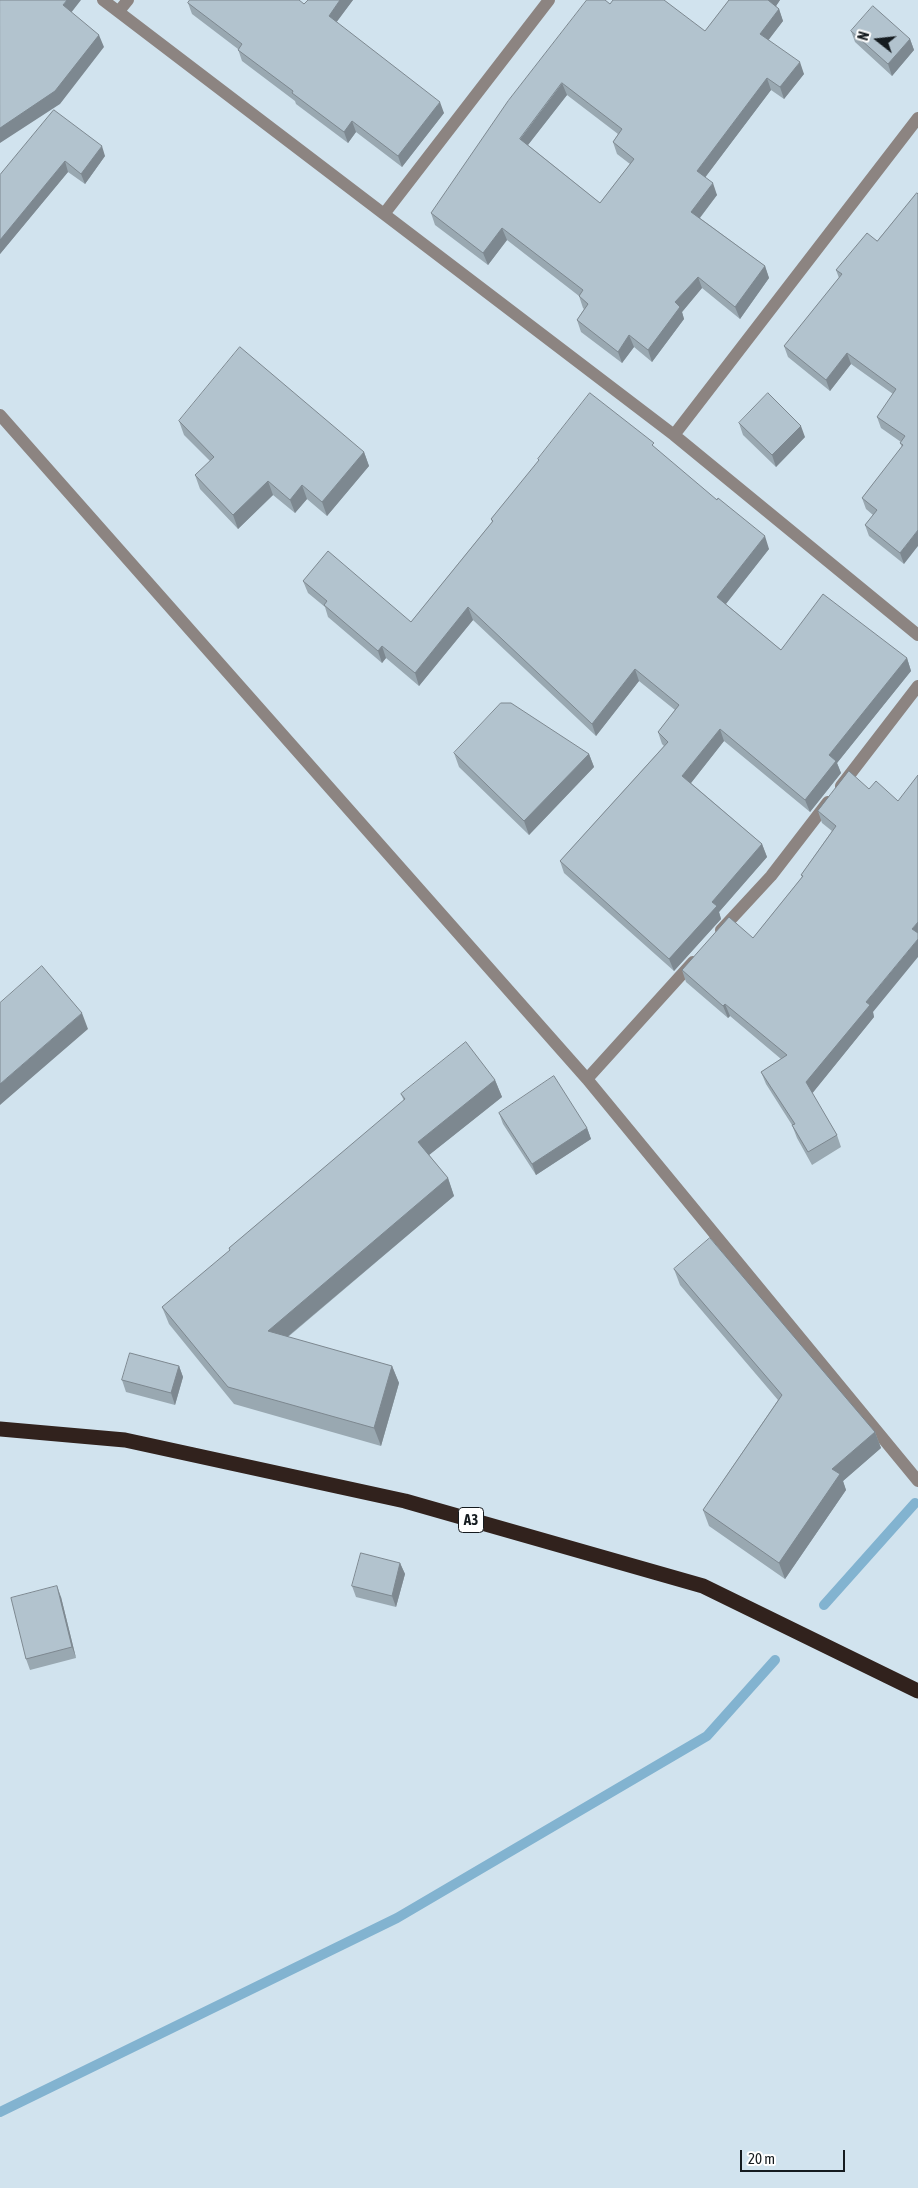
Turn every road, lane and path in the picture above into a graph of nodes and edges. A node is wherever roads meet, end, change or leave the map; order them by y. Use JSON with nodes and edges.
{"nodes":[{"id":1,"x":103,"y":0,"type":"edge"},
{"id":2,"x":128,"y":0,"type":"edge"},
{"id":3,"x":548,"y":0,"type":"edge"},
{"id":4,"x":119,"y":12,"type":"junction"},
{"id":5,"x":918,"y":118,"type":"edge"},
{"id":6,"x":384,"y":214,"type":"junction"},
{"id":7,"x":0,"y":415,"type":"edge"},
{"id":8,"x":674,"y":435,"type":"junction"},
{"id":9,"x":918,"y":635,"type":"edge"},
{"id":10,"x":918,"y":686,"type":"edge"},
{"id":11,"x":712,"y":941,"type":"edge"},
{"id":12,"x":699,"y":956,"type":"edge"},
{"id":13,"x":587,"y":1079,"type":"junction"},
{"id":14,"x":0,"y":1429,"type":"edge"},
{"id":15,"x":918,"y":1481,"type":"edge"},
{"id":16,"x":918,"y":1691,"type":"edge"}],
"edges":[{"from":1,"to":4,"type":"street"},
{"from":2,"to":4,"type":"street"},
{"from":3,"to":6,"type":"street"},
{"from":4,"to":6,"type":"street"},
{"from":5,"to":8,"type":"street"},
{"from":6,"to":8,"type":"street"},
{"from":7,"to":13,"type":"street"},
{"from":8,"to":9,"type":"street"},
{"from":10,"to":11,"type":"street"},
{"from":12,"to":13,"type":"street"},
{"from":13,"to":15,"type":"street"},
{"from":14,"to":16,"type":"highway","number":"A3"}]}
